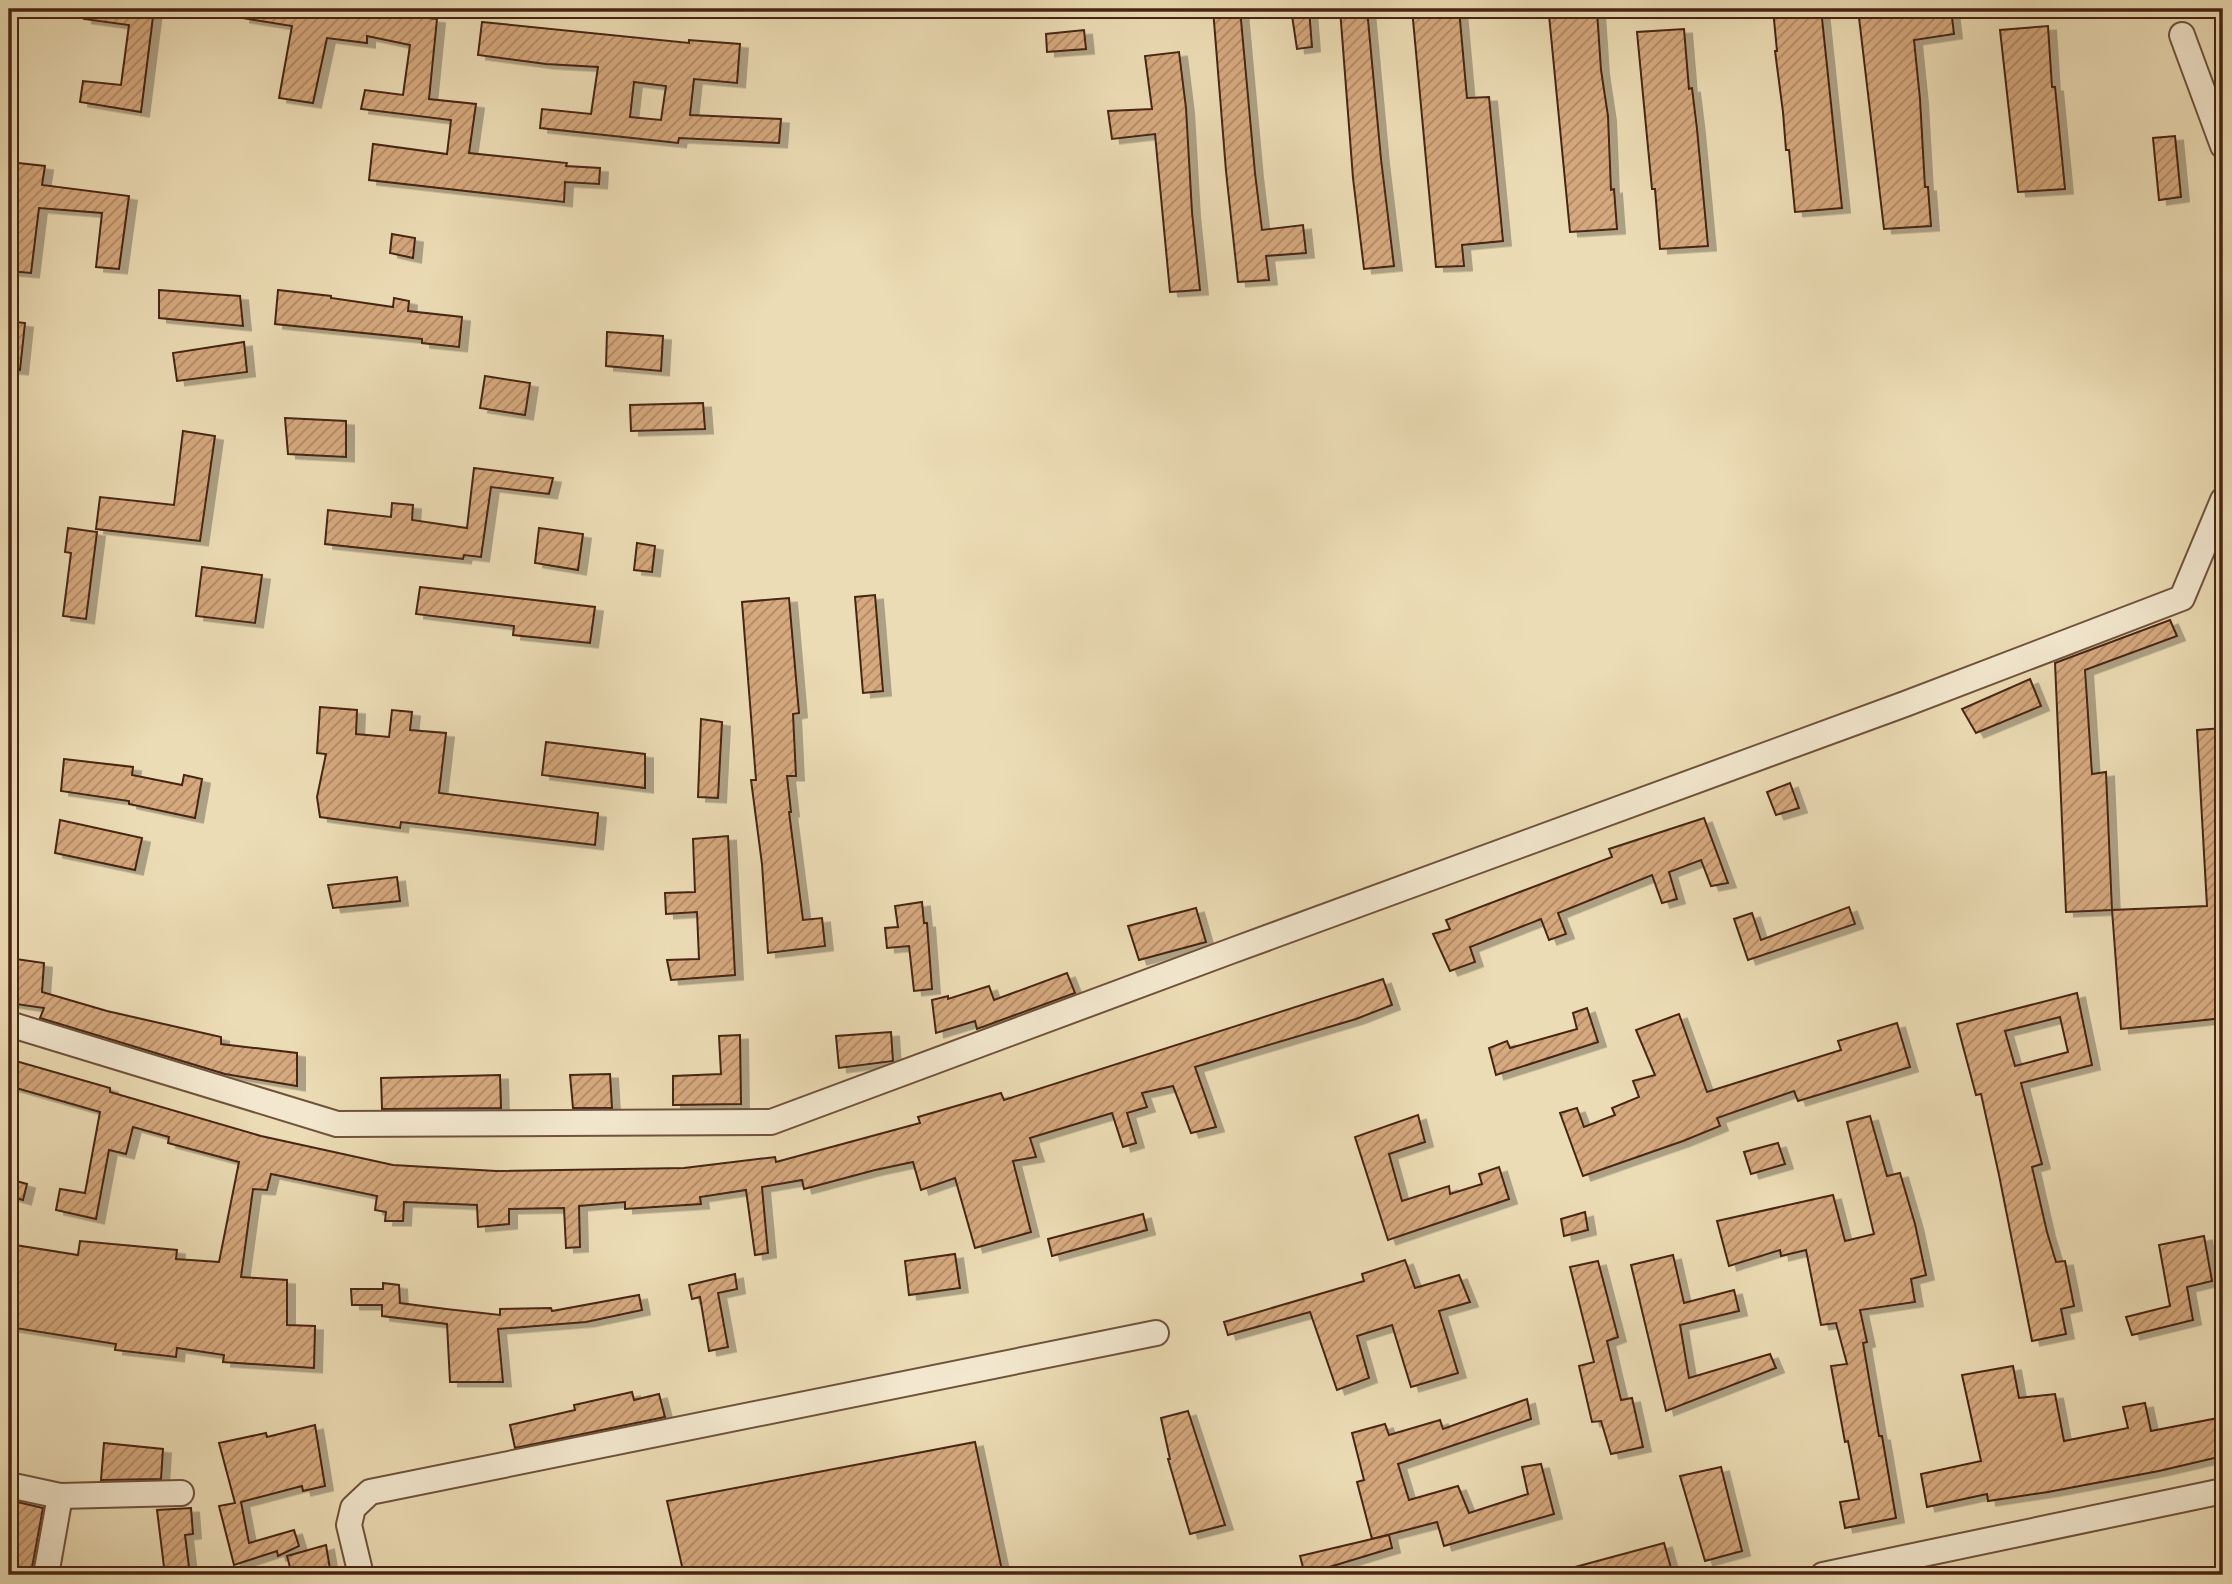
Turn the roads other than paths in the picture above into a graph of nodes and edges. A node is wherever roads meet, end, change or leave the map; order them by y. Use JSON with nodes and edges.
{"nodes":[{"id":1,"x":2182,"y":35,"type":"dead end"},
{"id":2,"x":2223,"y":146,"type":"edge"},
{"id":3,"x":2223,"y":500,"type":"edge"},
{"id":4,"x":9,"y":1024,"type":"edge"},
{"id":5,"x":1156,"y":1333,"type":"dead end"},
{"id":6,"x":9,"y":1485,"type":"edge"},
{"id":7,"x":2223,"y":1491,"type":"edge"},
{"id":8,"x":181,"y":1493,"type":"dead end"},
{"id":9,"x":60,"y":1496,"type":"junction"},
{"id":10,"x":46,"y":1575,"type":"edge"},
{"id":11,"x":360,"y":1575,"type":"edge"},
{"id":12,"x":1822,"y":1575,"type":"edge"}],
"edges":[{"from":1,"to":2,"type":"street"},
{"from":3,"to":4,"type":"street"},
{"from":5,"to":11,"type":"street"},
{"from":6,"to":9,"type":"street"},
{"from":7,"to":12,"type":"street"},
{"from":8,"to":9,"type":"street"},
{"from":9,"to":10,"type":"street"}]}
